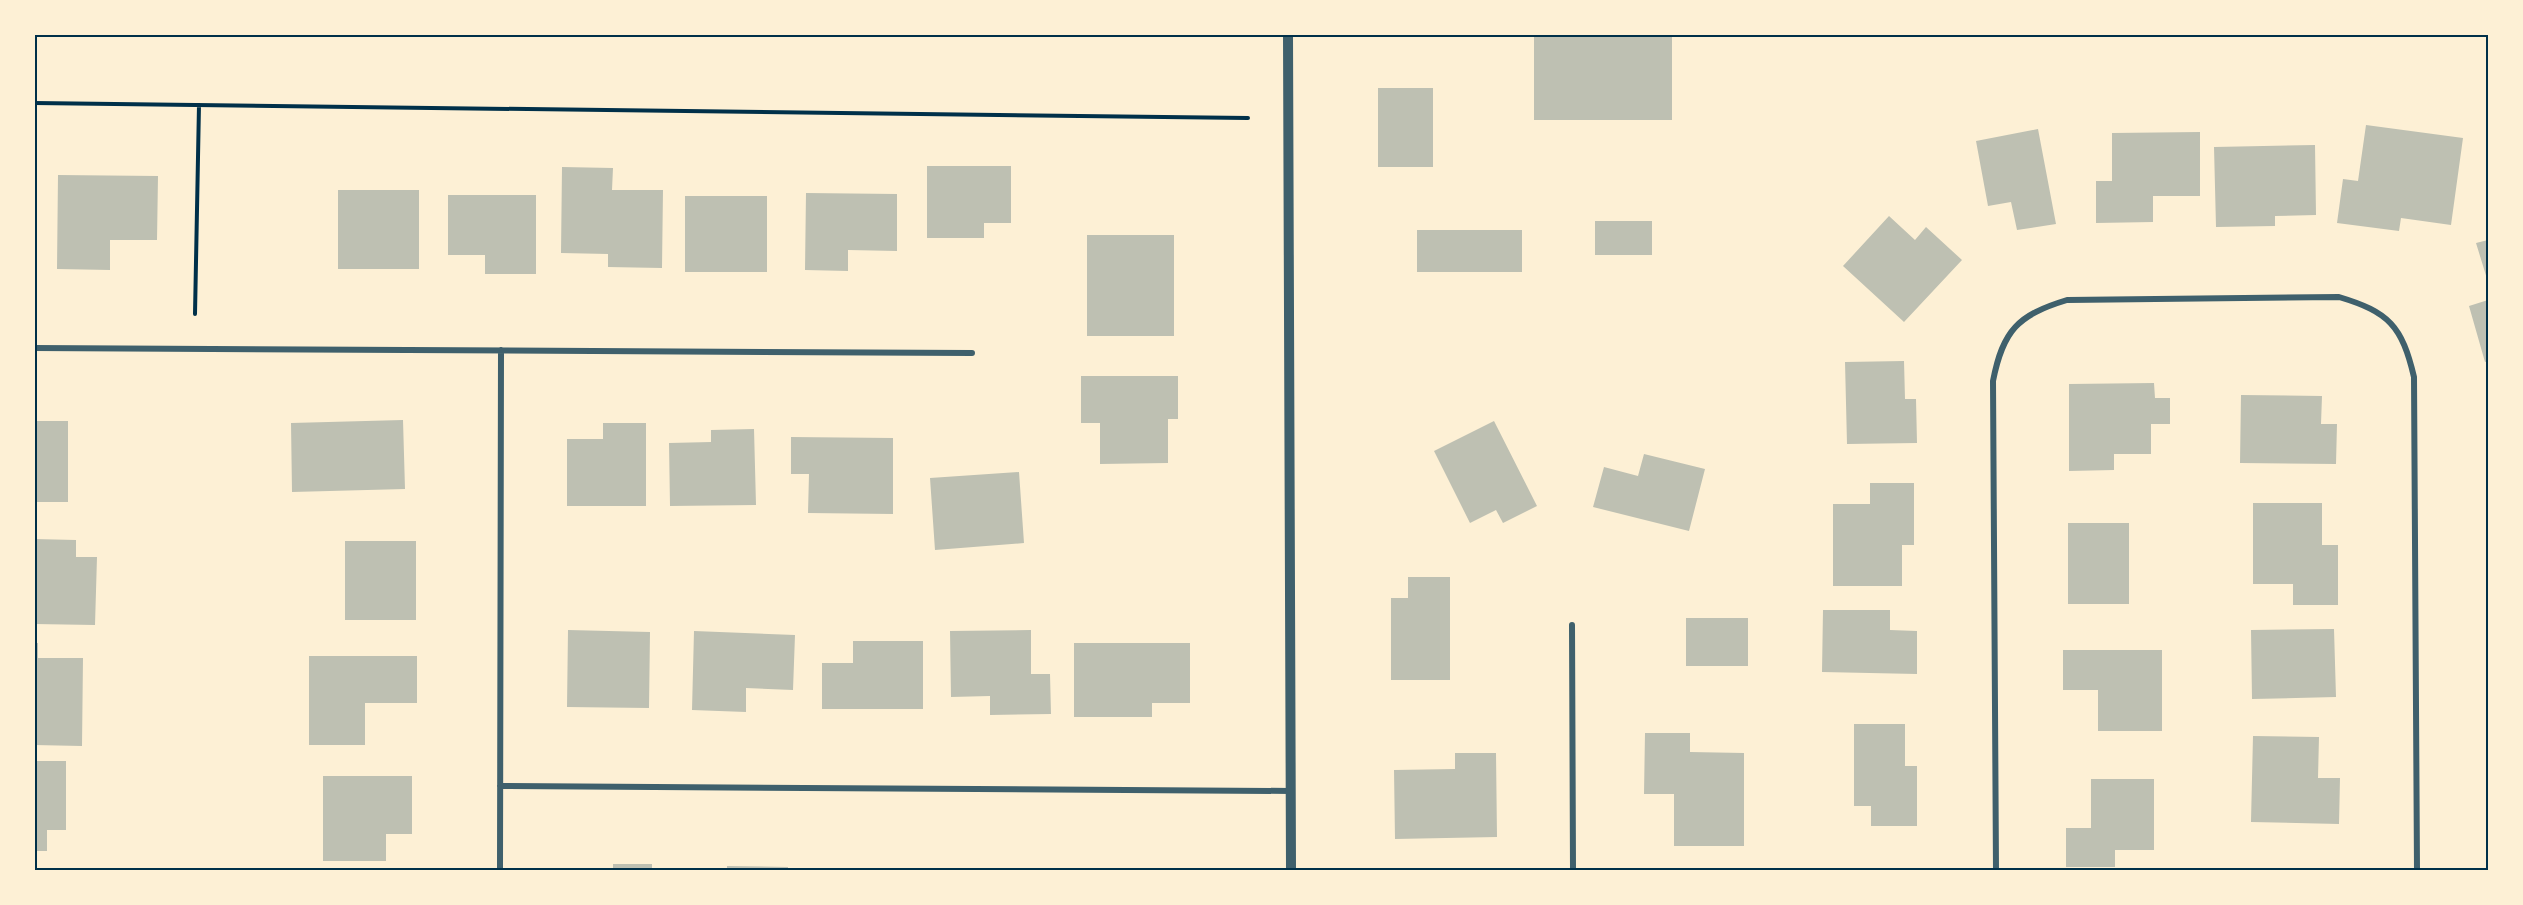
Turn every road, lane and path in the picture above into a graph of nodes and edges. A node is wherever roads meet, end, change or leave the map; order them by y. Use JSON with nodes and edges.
{"nodes":[{"id":1,"x":1288,"y":34,"type":"edge"},
{"id":2,"x":34,"y":103,"type":"edge"},
{"id":3,"x":199,"y":105,"type":"junction"},
{"id":4,"x":1248,"y":118,"type":"dead end"},
{"id":5,"x":195,"y":314,"type":"dead end"},
{"id":6,"x":34,"y":348,"type":"edge"},
{"id":7,"x":501,"y":350,"type":"junction"},
{"id":8,"x":972,"y":353,"type":"dead end"},
{"id":9,"x":1572,"y":626,"type":"dead end"},
{"id":10,"x":500,"y":786,"type":"junction"},
{"id":11,"x":1291,"y":791,"type":"junction"},
{"id":12,"x":500,"y":870,"type":"edge"},
{"id":13,"x":1291,"y":870,"type":"edge"},
{"id":14,"x":1574,"y":870,"type":"edge"},
{"id":15,"x":1996,"y":870,"type":"edge"},
{"id":16,"x":2417,"y":870,"type":"edge"}],
"edges":[{"from":1,"to":11,"type":"street"},
{"from":2,"to":3,"type":"path"},
{"from":3,"to":4,"type":"path"},
{"from":3,"to":5,"type":"path"},
{"from":6,"to":7,"type":"street"},
{"from":7,"to":8,"type":"street"},
{"from":7,"to":10,"type":"street"},
{"from":9,"to":14,"type":"street"},
{"from":10,"to":11,"type":"street"},
{"from":10,"to":12,"type":"street"},
{"from":11,"to":13,"type":"street"},
{"from":15,"to":16,"type":"street"}]}
